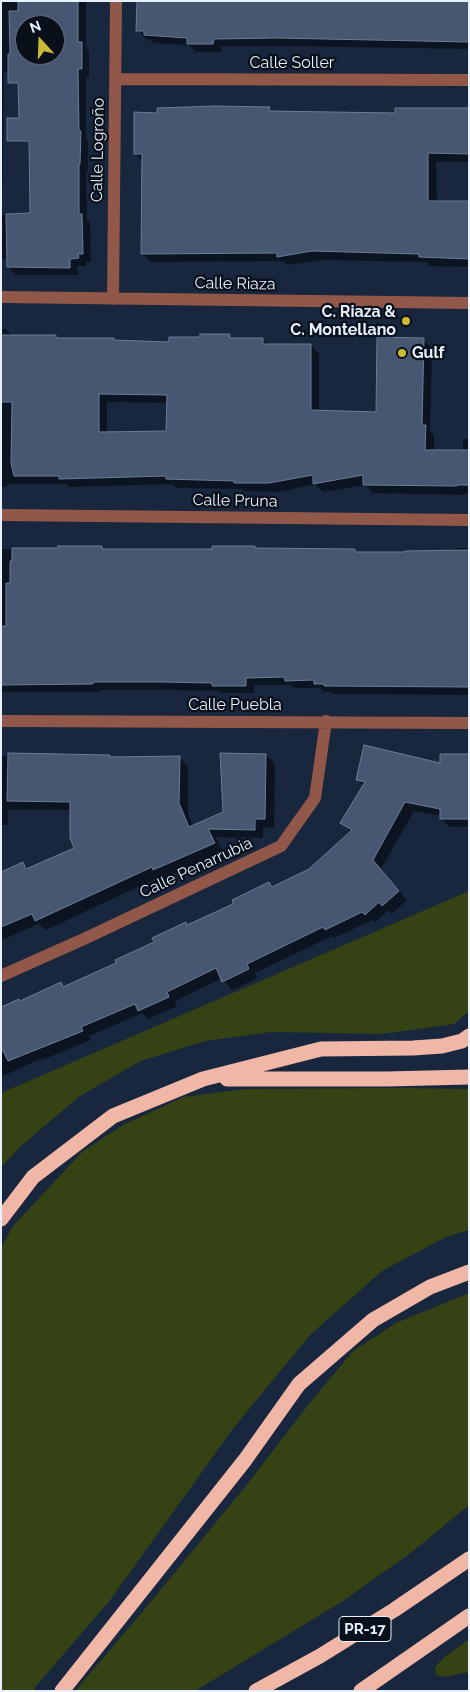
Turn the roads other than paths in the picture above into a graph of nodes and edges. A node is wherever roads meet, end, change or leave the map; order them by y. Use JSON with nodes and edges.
{"nodes":[{"id":1,"x":116,"y":1,"type":"edge"},
{"id":2,"x":115,"y":79,"type":"junction"},
{"id":3,"x":469,"y":80,"type":"edge"},
{"id":4,"x":1,"y":298,"type":"edge"},
{"id":5,"x":113,"y":299,"type":"junction"},
{"id":6,"x":469,"y":303,"type":"edge"},
{"id":7,"x":1,"y":515,"type":"edge"},
{"id":8,"x":469,"y":520,"type":"edge"},
{"id":9,"x":1,"y":721,"type":"edge"},
{"id":10,"x":326,"y":722,"type":"junction"},
{"id":11,"x":469,"y":723,"type":"edge"},
{"id":12,"x":1,"y":976,"type":"edge"},
{"id":13,"x":469,"y":1036,"type":"edge"},
{"id":14,"x":469,"y":1076,"type":"edge"},
{"id":15,"x":204,"y":1079,"type":"junction"},
{"id":16,"x":1,"y":1219,"type":"edge"},
{"id":17,"x":469,"y":1272,"type":"edge"},
{"id":18,"x":469,"y":1559,"type":"edge"},
{"id":19,"x":469,"y":1616,"type":"edge"},
{"id":20,"x":62,"y":1691,"type":"edge"},
{"id":21,"x":256,"y":1691,"type":"edge"},
{"id":22,"x":361,"y":1691,"type":"edge"}],
"edges":[{"from":1,"to":2,"type":"street","name":"Calle Logroño"},
{"from":2,"to":3,"type":"street","name":"Calle Soller"},
{"from":2,"to":5,"type":"street","name":"Calle Logroño"},
{"from":4,"to":5,"type":"street","name":"Calle Riaza"},
{"from":5,"to":6,"type":"street","name":"Calle Riaza"},
{"from":7,"to":8,"type":"street","name":"Calle Pruna"},
{"from":9,"to":10,"type":"street","name":"Calle Puebla"},
{"from":10,"to":11,"type":"street","name":"Calle Puebla"},
{"from":10,"to":12,"type":"street","name":"Calle Penarrubia"},
{"from":13,"to":15,"type":"highway"},
{"from":14,"to":15,"type":"highway"},
{"from":15,"to":16,"type":"highway"},
{"from":17,"to":20,"type":"highway"},
{"from":18,"to":21,"type":"highway","number":"PR-17"},
{"from":19,"to":22,"type":"highway","number":"PR-17"}]}
